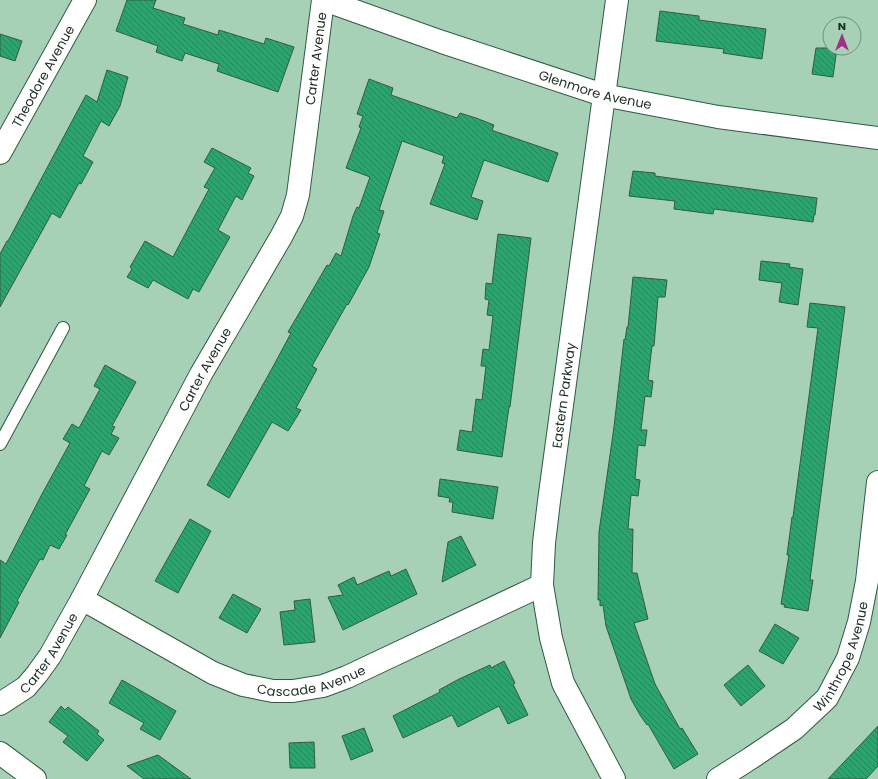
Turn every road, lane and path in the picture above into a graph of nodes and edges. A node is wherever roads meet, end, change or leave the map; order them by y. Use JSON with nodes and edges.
{"nodes":[{"id":1,"x":85,"y":0,"type":"edge"},
{"id":2,"x":323,"y":0,"type":"edge"},
{"id":3,"x":617,"y":0,"type":"edge"},
{"id":4,"x":603,"y":95,"type":"junction"},
{"id":5,"x":878,"y":138,"type":"edge"},
{"id":6,"x":0,"y":152,"type":"edge"},
{"id":7,"x":63,"y":328,"type":"dead end"},
{"id":8,"x":0,"y":444,"type":"edge"},
{"id":9,"x":878,"y":482,"type":"edge"},
{"id":10,"x":542,"y":585,"type":"junction"},
{"id":11,"x":82,"y":599,"type":"junction"},
{"id":12,"x":0,"y":704,"type":"edge"},
{"id":13,"x":0,"y":753,"type":"edge"},
{"id":14,"x":36,"y":779,"type":"edge"},
{"id":15,"x":614,"y":779,"type":"edge"},
{"id":16,"x":718,"y":779,"type":"edge"}],
"edges":[{"from":1,"to":6,"type":"street","name":"Theodore Avenue"},
{"from":2,"to":4,"type":"street","name":"Glenmore Avenue"},
{"from":2,"to":11,"type":"street","name":"Carter Avenue"},
{"from":3,"to":4,"type":"street","name":"Eastern Parkway"},
{"from":4,"to":5,"type":"street","name":"Glenmore Avenue"},
{"from":4,"to":10,"type":"street","name":"Eastern Parkway"},
{"from":7,"to":8,"type":"lane"},
{"from":9,"to":16,"type":"street","name":"Winthrope Avenue"},
{"from":10,"to":11,"type":"street","name":"Cascade Avenue"},
{"from":10,"to":15,"type":"street","name":"Eastern Parkway"},
{"from":11,"to":12,"type":"street","name":"Carter Avenue"},
{"from":13,"to":14,"type":"street"}]}
